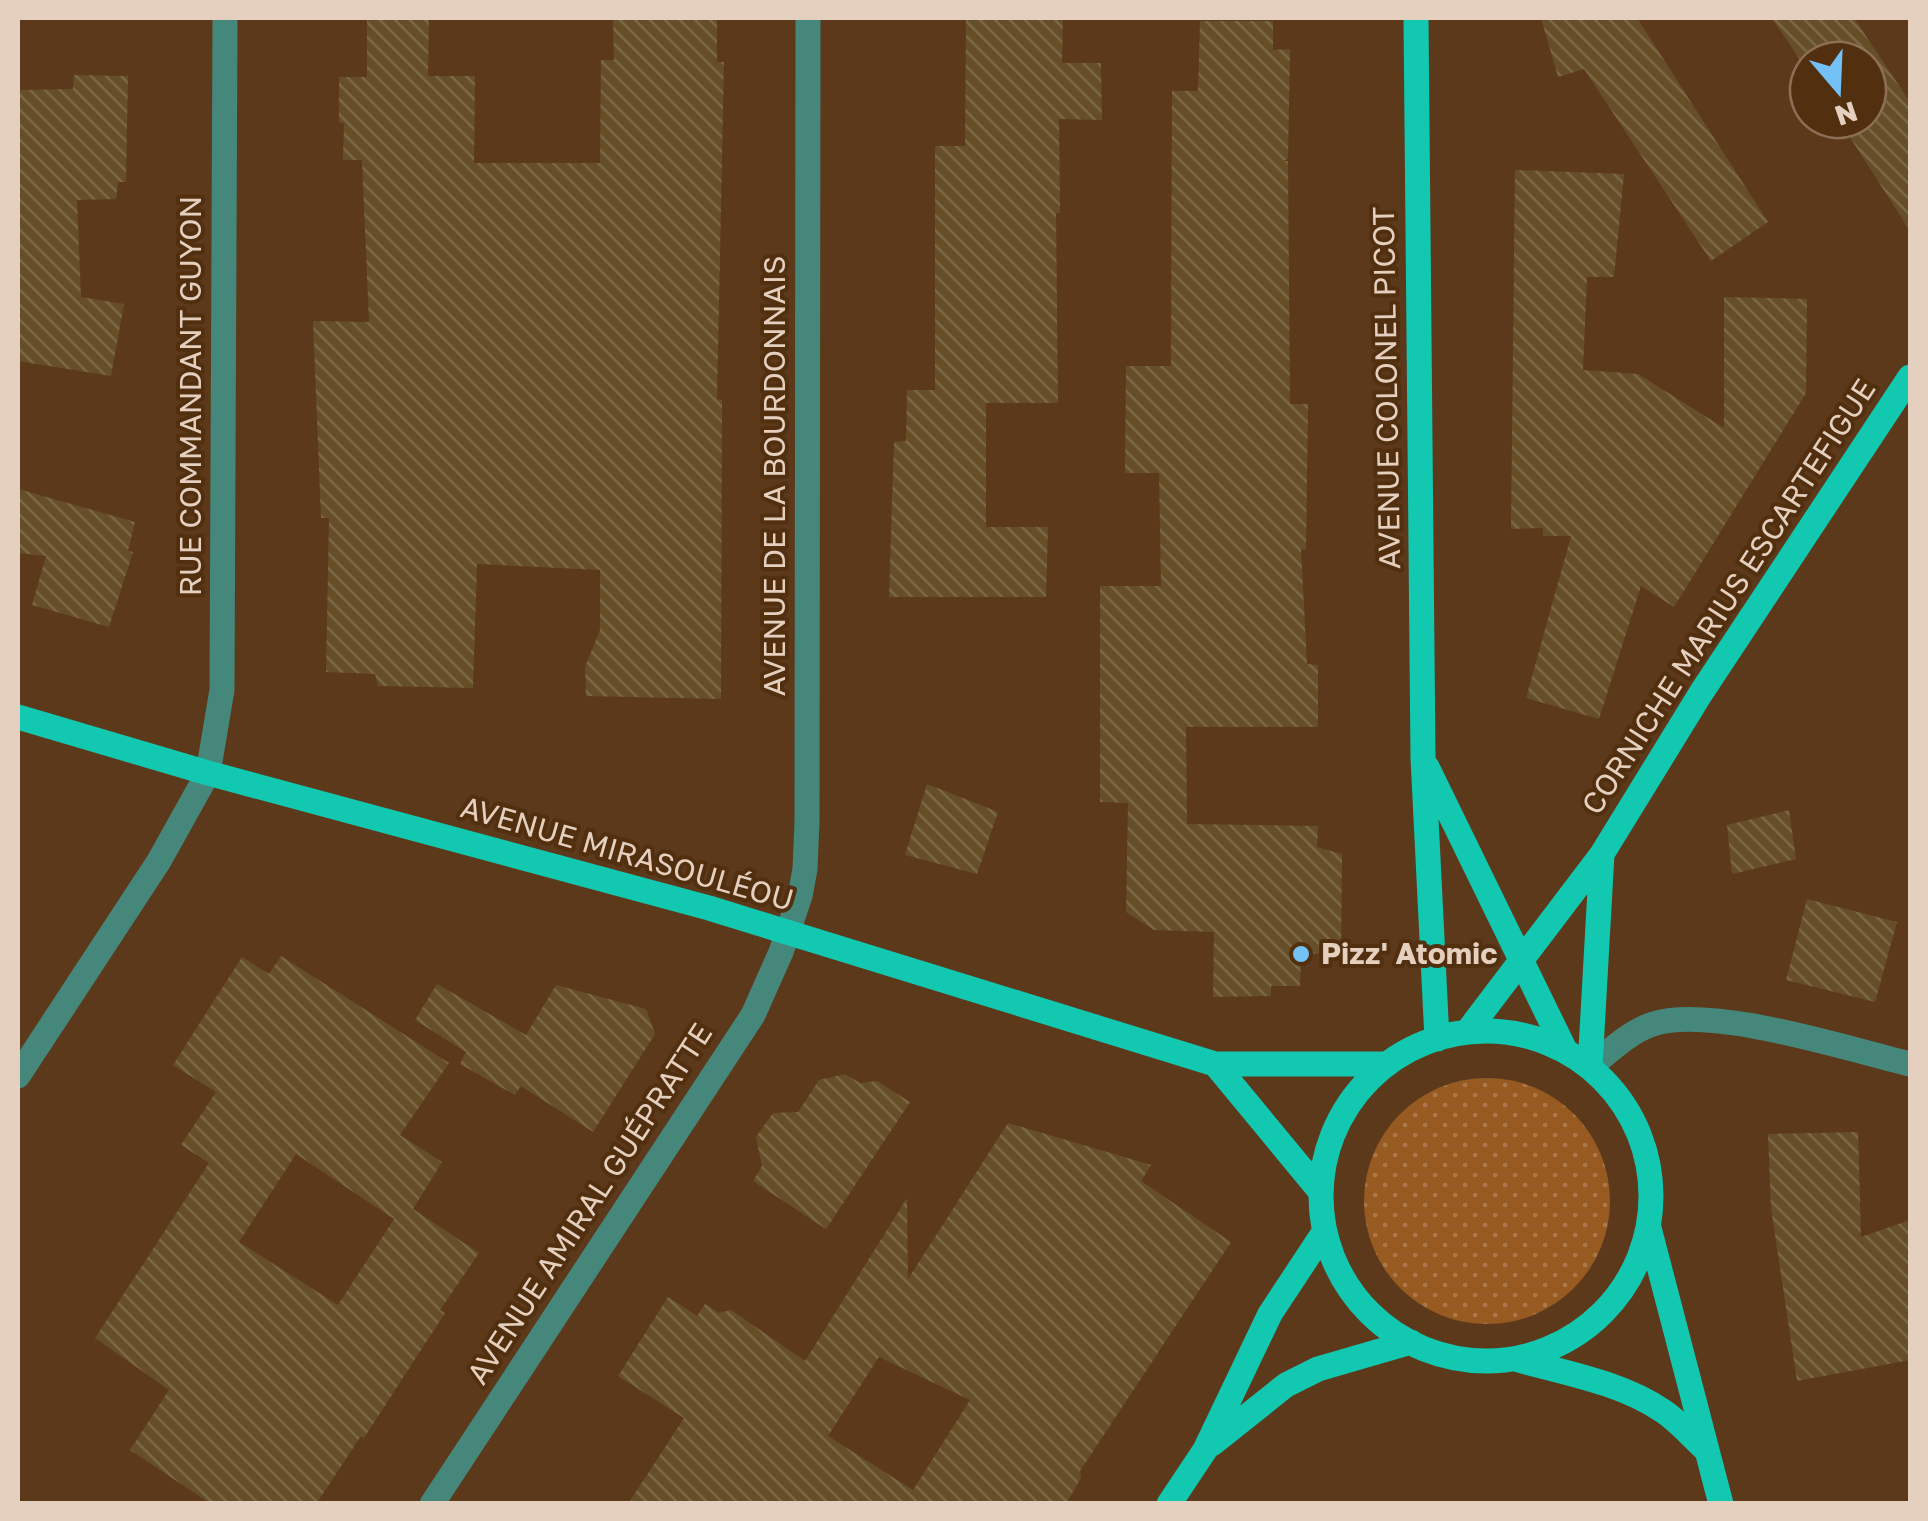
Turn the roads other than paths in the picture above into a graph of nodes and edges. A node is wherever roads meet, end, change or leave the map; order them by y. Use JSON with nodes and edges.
{"nodes":[{"id":1,"x":225,"y":18,"type":"edge"},
{"id":2,"x":808,"y":18,"type":"edge"},
{"id":3,"x":1416,"y":18,"type":"edge"},
{"id":4,"x":1910,"y":376,"type":"edge"},
{"id":5,"x":18,"y":717,"type":"edge"},
{"id":6,"x":1423,"y":758,"type":"junction"},
{"id":7,"x":208,"y":773,"type":"junction"},
{"id":8,"x":1602,"y":854,"type":"junction"},
{"id":9,"x":788,"y":932,"type":"junction"},
{"id":10,"x":1522,"y":960,"type":"junction"},
{"id":11,"x":1468,"y":1032,"type":"junction"},
{"id":12,"x":1437,"y":1039,"type":"junction"},
{"id":13,"x":1565,"y":1050,"type":"junction"},
{"id":14,"x":1215,"y":1064,"type":"junction"},
{"id":15,"x":1387,"y":1064,"type":"junction"},
{"id":16,"x":1910,"y":1064,"type":"edge"},
{"id":17,"x":1590,"y":1067,"type":"junction"},
{"id":18,"x":18,"y":1076,"type":"edge"},
{"id":19,"x":1320,"y":1191,"type":"junction"},
{"id":20,"x":1649,"y":1228,"type":"junction"},
{"id":21,"x":1324,"y":1232,"type":"junction"},
{"id":22,"x":1411,"y":1342,"type":"junction"},
{"id":23,"x":1516,"y":1359,"type":"junction"},
{"id":24,"x":1704,"y":1448,"type":"junction"},
{"id":25,"x":1205,"y":1450,"type":"junction"},
{"id":26,"x":432,"y":1504,"type":"edge"},
{"id":27,"x":1169,"y":1504,"type":"edge"},
{"id":28,"x":1721,"y":1504,"type":"edge"}],
"edges":[{"from":1,"to":7,"type":"street","name":"RUE COMMANDANT GUYON"},
{"from":2,"to":9,"type":"street","name":"AVENUE DE LA BOURDONNAIS"},
{"from":3,"to":6,"type":"main road","name":"AVENUE COLONEL PICOT"},
{"from":4,"to":8,"type":"main road","name":"CORNICHE MARIUS ESCARTEFIGUE"},
{"from":5,"to":7,"type":"main road","name":"AVENUE MIRASOULÉOU"},
{"from":6,"to":10,"type":"main road","name":"AVENUE COLONEL PICOT"},
{"from":6,"to":12,"type":"main road","name":"AVENUE COLONEL PICOT"},
{"from":7,"to":9,"type":"main road","name":"AVENUE MIRASOULÉOU"},
{"from":7,"to":18,"type":"street","name":"RUE COMMANDANT GUYON"},
{"from":8,"to":10,"type":"main road","name":"CORNICHE MARIUS ESCARTEFIGUE"},
{"from":8,"to":17,"type":"main road","name":"CORNICHE MARIUS ESCARTEFIGUE"},
{"from":9,"to":14,"type":"main road","name":"AVENUE MIRASOULÉOU"},
{"from":9,"to":26,"type":"street","name":"AVENUE AMIRAL GUÉPRATTE"},
{"from":10,"to":11,"type":"main road","name":"CORNICHE MARIUS ESCARTEFIGUE"},
{"from":10,"to":13,"type":"main road","name":"AVENUE COLONEL PICOT"},
{"from":11,"to":12,"type":"main road"},
{"from":11,"to":13,"type":"main road"},
{"from":12,"to":15,"type":"main road"},
{"from":13,"to":17,"type":"main road"},
{"from":14,"to":15,"type":"main road","name":"AVENUE MIRASOULÉOU"},
{"from":14,"to":19,"type":"main road"},
{"from":15,"to":19,"type":"main road"},
{"from":16,"to":17,"type":"street"},
{"from":17,"to":20,"type":"main road"},
{"from":19,"to":21,"type":"main road"},
{"from":20,"to":23,"type":"main road"},
{"from":20,"to":24,"type":"main road"},
{"from":21,"to":22,"type":"main road"},
{"from":21,"to":25,"type":"main road"},
{"from":22,"to":23,"type":"main road"},
{"from":22,"to":25,"type":"main road"},
{"from":23,"to":24,"type":"main road"},
{"from":24,"to":28,"type":"main road"},
{"from":25,"to":27,"type":"main road"}]}
